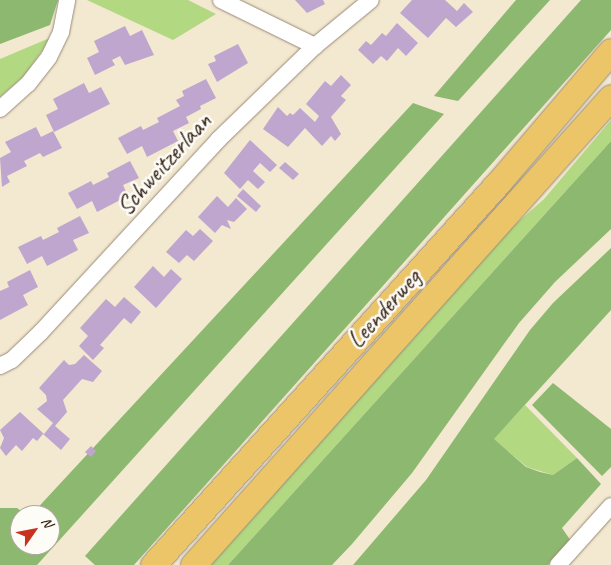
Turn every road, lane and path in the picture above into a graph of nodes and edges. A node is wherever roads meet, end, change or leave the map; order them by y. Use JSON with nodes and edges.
{"nodes":[{"id":1,"x":67,"y":0,"type":"edge"},
{"id":2,"x":221,"y":0,"type":"edge"},
{"id":3,"x":366,"y":2,"type":"edge"},
{"id":4,"x":316,"y":46,"type":"junction"},
{"id":5,"x":611,"y":51,"type":"edge"},
{"id":6,"x":611,"y":97,"type":"edge"},
{"id":7,"x":0,"y":109,"type":"edge"},
{"id":8,"x":0,"y":366,"type":"edge"},
{"id":9,"x":611,"y":506,"type":"edge"},
{"id":10,"x":153,"y":565,"type":"edge"},
{"id":11,"x":192,"y":565,"type":"edge"},
{"id":12,"x":558,"y":565,"type":"edge"}],
"edges":[{"from":1,"to":7,"type":"street"},
{"from":2,"to":4,"type":"street"},
{"from":3,"to":4,"type":"street","name":"Schweitzerlaan"},
{"from":4,"to":8,"type":"street","name":"Schweitzerlaan"},
{"from":5,"to":10,"type":"main road","name":"Leenderweg"},
{"from":6,"to":11,"type":"main road","name":"Leenderweg"},
{"from":9,"to":12,"type":"street"}]}
